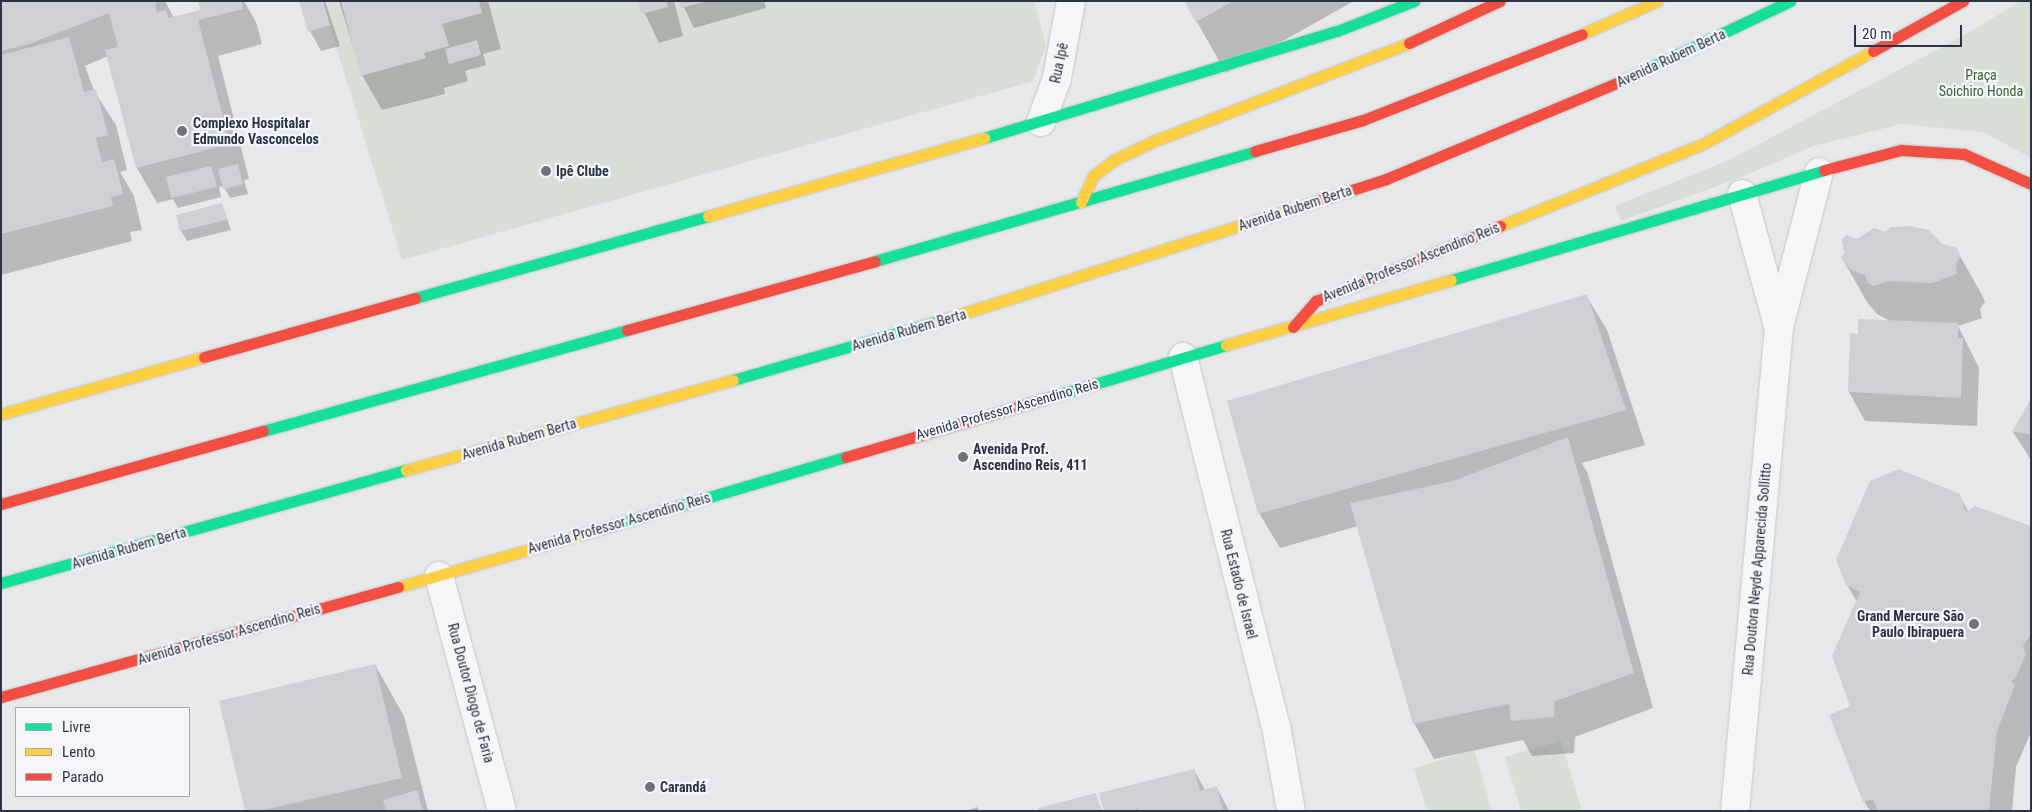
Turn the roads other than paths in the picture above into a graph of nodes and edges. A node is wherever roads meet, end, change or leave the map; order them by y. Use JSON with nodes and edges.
{"nodes":[{"id":1,"x":1070,"y":1,"type":"edge"},
{"id":2,"x":1414,"y":1,"type":"edge"},
{"id":3,"x":1500,"y":1,"type":"edge"},
{"id":4,"x":1657,"y":1,"type":"edge"},
{"id":5,"x":1790,"y":1,"type":"edge"},
{"id":6,"x":1963,"y":1,"type":"edge"},
{"id":7,"x":1041,"y":122,"type":"junction"},
{"id":8,"x":1819,"y":172,"type":"junction"},
{"id":9,"x":2031,"y":184,"type":"edge"},
{"id":10,"x":1742,"y":194,"type":"junction"},
{"id":11,"x":1081,"y":202,"type":"junction"},
{"id":12,"x":1779,"y":327,"type":"junction"},
{"id":13,"x":1292,"y":328,"type":"junction"},
{"id":14,"x":1183,"y":357,"type":"junction"},
{"id":15,"x":1,"y":414,"type":"edge"},
{"id":16,"x":1,"y":504,"type":"edge"},
{"id":17,"x":440,"y":576,"type":"junction"},
{"id":18,"x":1,"y":583,"type":"edge"},
{"id":19,"x":1,"y":697,"type":"edge"},
{"id":20,"x":502,"y":811,"type":"edge"},
{"id":21,"x":1291,"y":811,"type":"edge"},
{"id":22,"x":1734,"y":811,"type":"edge"}],
"edges":[{"from":1,"to":7,"type":"street","name":"Rua Ipê"},
{"from":2,"to":7,"type":"highway"},
{"from":3,"to":11,"type":"highway"},
{"from":4,"to":11,"type":"highway"},
{"from":5,"to":18,"type":"highway","name":"Avenida Rubem Berta"},
{"from":6,"to":13,"type":"highway","name":"Avenida Professor Ascendino Reis"},
{"from":7,"to":15,"type":"highway"},
{"from":8,"to":9,"type":"highway"},
{"from":8,"to":10,"type":"highway"},
{"from":8,"to":12,"type":"street"},
{"from":10,"to":12,"type":"street"},
{"from":10,"to":13,"type":"highway"},
{"from":11,"to":16,"type":"highway"},
{"from":12,"to":22,"type":"street","name":"Rua Doutora Neyde Apparecida Sollitto"},
{"from":13,"to":14,"type":"highway","name":"Avenida Professor Ascendino Reis"},
{"from":14,"to":17,"type":"highway","name":"Avenida Professor Ascendino Reis"},
{"from":14,"to":21,"type":"street","name":"Rua Estado de Israel"},
{"from":17,"to":19,"type":"highway","name":"Avenida Professor Ascendino Reis"},
{"from":17,"to":20,"type":"street","name":"Rua Doutor Diogo de Faria"}]}
